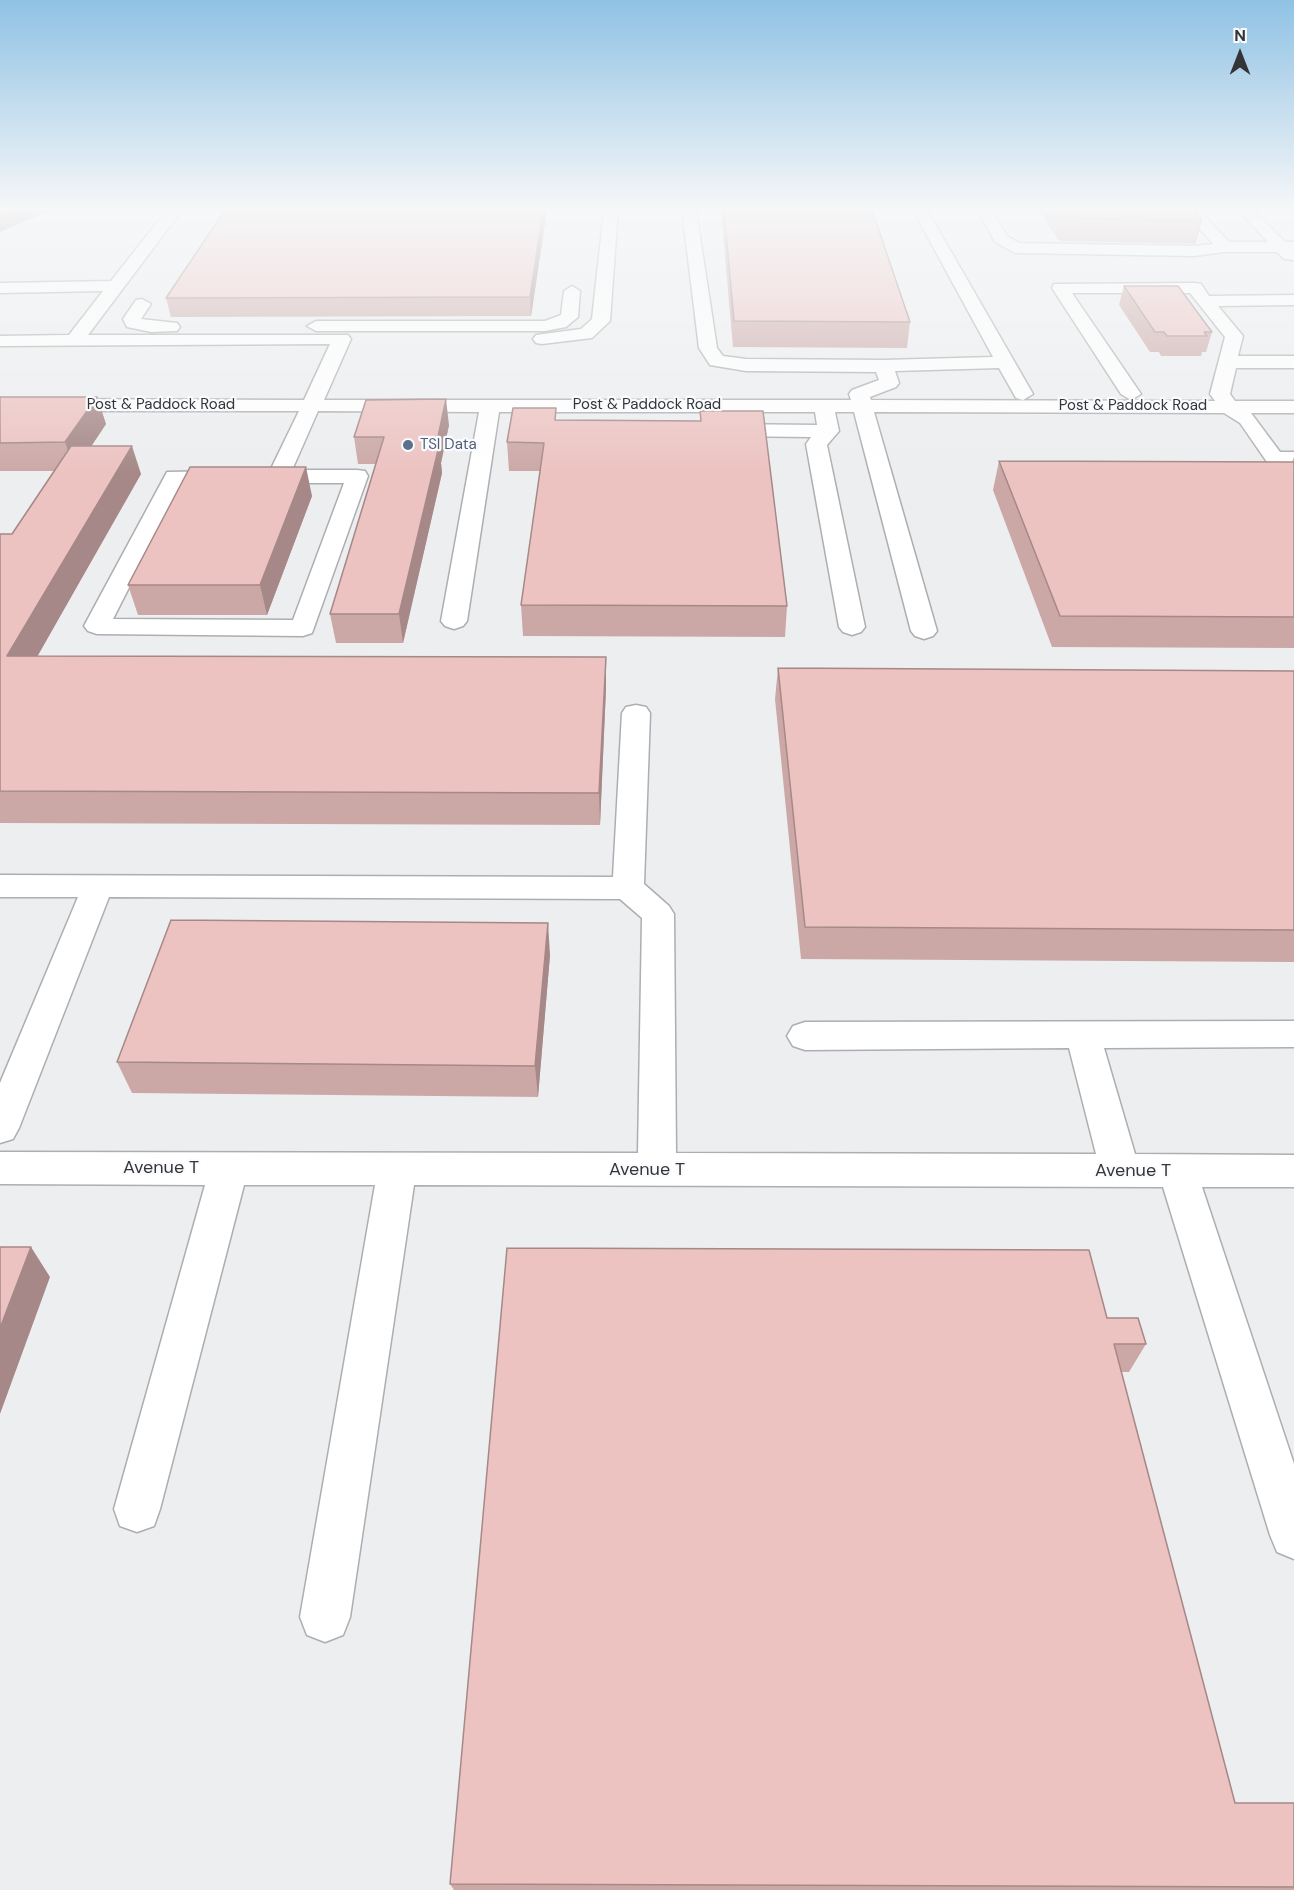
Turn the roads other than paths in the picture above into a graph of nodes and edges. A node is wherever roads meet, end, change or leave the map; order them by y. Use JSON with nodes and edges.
{"nodes":[{"id":1,"x":107,"y":298,"type":"edge"},
{"id":2,"x":139,"y":298,"type":"edge"},
{"id":3,"x":146,"y":298,"type":"edge"},
{"id":4,"x":571,"y":298,"type":"edge"},
{"id":5,"x":577,"y":298,"type":"edge"},
{"id":6,"x":604,"y":298,"type":"edge"},
{"id":7,"x":701,"y":298,"type":"edge"},
{"id":8,"x":969,"y":298,"type":"edge"},
{"id":9,"x":1067,"y":298,"type":"edge"},
{"id":10,"x":1202,"y":298,"type":"edge"},
{"id":11,"x":1294,"y":300,"type":"edge"},
{"id":12,"x":1204,"y":301,"type":"junction"},
{"id":13,"x":102,"y":304,"type":"junction"},
{"id":14,"x":604,"y":304,"type":"junction"},
{"id":15,"x":68,"y":318,"type":"dead end"},
{"id":16,"x":90,"y":318,"type":"junction"},
{"id":17,"x":342,"y":339,"type":"junction"},
{"id":18,"x":74,"y":340,"type":"junction"},
{"id":19,"x":0,"y":341,"type":"edge"},
{"id":20,"x":1005,"y":362,"type":"junction"},
{"id":21,"x":1228,"y":362,"type":"junction"},
{"id":22,"x":1294,"y":362,"type":"edge"},
{"id":23,"x":884,"y":366,"type":"junction"},
{"id":24,"x":0,"y":392,"type":"edge"},
{"id":25,"x":1023,"y":394,"type":"junction"},
{"id":26,"x":1131,"y":394,"type":"junction"},
{"id":27,"x":1294,"y":394,"type":"edge"},
{"id":28,"x":861,"y":399,"type":"junction"},
{"id":29,"x":315,"y":400,"type":"junction"},
{"id":30,"x":1225,"y":401,"type":"junction"},
{"id":31,"x":0,"y":405,"type":"edge"},
{"id":32,"x":823,"y":405,"type":"junction"},
{"id":33,"x":1294,"y":407,"type":"edge"},
{"id":34,"x":488,"y":414,"type":"junction"},
{"id":35,"x":702,"y":430,"type":"edge"},
{"id":36,"x":829,"y":431,"type":"junction"},
{"id":37,"x":1259,"y":435,"type":"junction"},
{"id":38,"x":1282,"y":435,"type":"dead end"},
{"id":39,"x":1294,"y":458,"type":"edge"},
{"id":40,"x":278,"y":477,"type":"junction"},
{"id":41,"x":454,"y":621,"type":"dead end"},
{"id":42,"x":852,"y":627,"type":"dead end"},
{"id":43,"x":924,"y":630,"type":"dead end"},
{"id":44,"x":636,"y":713,"type":"dead end"},
{"id":45,"x":0,"y":886,"type":"edge"},
{"id":46,"x":98,"y":886,"type":"junction"},
{"id":47,"x":627,"y":888,"type":"junction"},
{"id":48,"x":1294,"y":1034,"type":"edge"},
{"id":49,"x":1083,"y":1035,"type":"junction"},
{"id":50,"x":805,"y":1036,"type":"dead end"},
{"id":51,"x":0,"y":1128,"type":"edge"},
{"id":52,"x":0,"y":1168,"type":"edge"},
{"id":53,"x":229,"y":1168,"type":"junction"},
{"id":54,"x":397,"y":1169,"type":"junction"},
{"id":55,"x":657,"y":1170,"type":"junction"},
{"id":56,"x":1120,"y":1171,"type":"junction"},
{"id":57,"x":1177,"y":1171,"type":"junction"},
{"id":58,"x":1294,"y":1172,"type":"edge"},
{"id":59,"x":137,"y":1509,"type":"dead end"},
{"id":60,"x":1294,"y":1536,"type":"edge"},
{"id":61,"x":325,"y":1617,"type":"dead end"}],
"edges":[{"from":1,"to":13,"type":"street"},
{"from":2,"to":13,"type":"street"},
{"from":3,"to":4,"type":"street"},
{"from":5,"to":14,"type":"street"},
{"from":6,"to":14,"type":"street"},
{"from":7,"to":23,"type":"street"},
{"from":8,"to":20,"type":"street"},
{"from":9,"to":26,"type":"street"},
{"from":10,"to":12,"type":"street"},
{"from":11,"to":12,"type":"street"},
{"from":12,"to":21,"type":"street"},
{"from":13,"to":16,"type":"street"},
{"from":14,"to":17,"type":"street"},
{"from":15,"to":16,"type":"street"},
{"from":16,"to":18,"type":"street"},
{"from":17,"to":18,"type":"street"},
{"from":17,"to":29,"type":"street"},
{"from":18,"to":19,"type":"street"},
{"from":20,"to":23,"type":"street"},
{"from":20,"to":25,"type":"street"},
{"from":21,"to":22,"type":"street"},
{"from":21,"to":30,"type":"street"},
{"from":23,"to":28,"type":"street"},
{"from":24,"to":29,"type":"street","name":"Post & Paddock Road"},
{"from":25,"to":26,"type":"street","name":"Post & Paddock Road"},
{"from":25,"to":28,"type":"street","name":"Post & Paddock Road"},
{"from":26,"to":30,"type":"street","name":"Post & Paddock Road"},
{"from":27,"to":30,"type":"street","name":"Post & Paddock Road"},
{"from":28,"to":29,"type":"street","name":"Post & Paddock Road"},
{"from":28,"to":30,"type":"street","name":"Post & Paddock Road"},
{"from":28,"to":32,"type":"street","name":"Post & Paddock Road"},
{"from":28,"to":43,"type":"street"},
{"from":29,"to":31,"type":"street","name":"Post & Paddock Road"},
{"from":29,"to":34,"type":"street","name":"Post & Paddock Road"},
{"from":29,"to":40,"type":"street"},
{"from":30,"to":33,"type":"street","name":"Post & Paddock Road"},
{"from":30,"to":37,"type":"street"},
{"from":32,"to":34,"type":"street","name":"Post & Paddock Road"},
{"from":32,"to":36,"type":"street"},
{"from":34,"to":41,"type":"street"},
{"from":35,"to":36,"type":"street"},
{"from":36,"to":42,"type":"street"},
{"from":37,"to":38,"type":"street"},
{"from":37,"to":39,"type":"street"},
{"from":40,"to":40,"type":"street"},
{"from":44,"to":47,"type":"street"},
{"from":45,"to":46,"type":"street"},
{"from":46,"to":47,"type":"street"},
{"from":46,"to":51,"type":"street"},
{"from":47,"to":55,"type":"street"},
{"from":48,"to":49,"type":"street"},
{"from":49,"to":50,"type":"street"},
{"from":49,"to":56,"type":"street"},
{"from":52,"to":53,"type":"street","name":"Avenue T"},
{"from":53,"to":54,"type":"street","name":"Avenue T"},
{"from":53,"to":59,"type":"street"},
{"from":54,"to":55,"type":"street","name":"Avenue T"},
{"from":54,"to":61,"type":"street"},
{"from":55,"to":56,"type":"street","name":"Avenue T"},
{"from":56,"to":57,"type":"street","name":"Avenue T"},
{"from":57,"to":58,"type":"street","name":"Avenue T"},
{"from":57,"to":60,"type":"street"}]}
